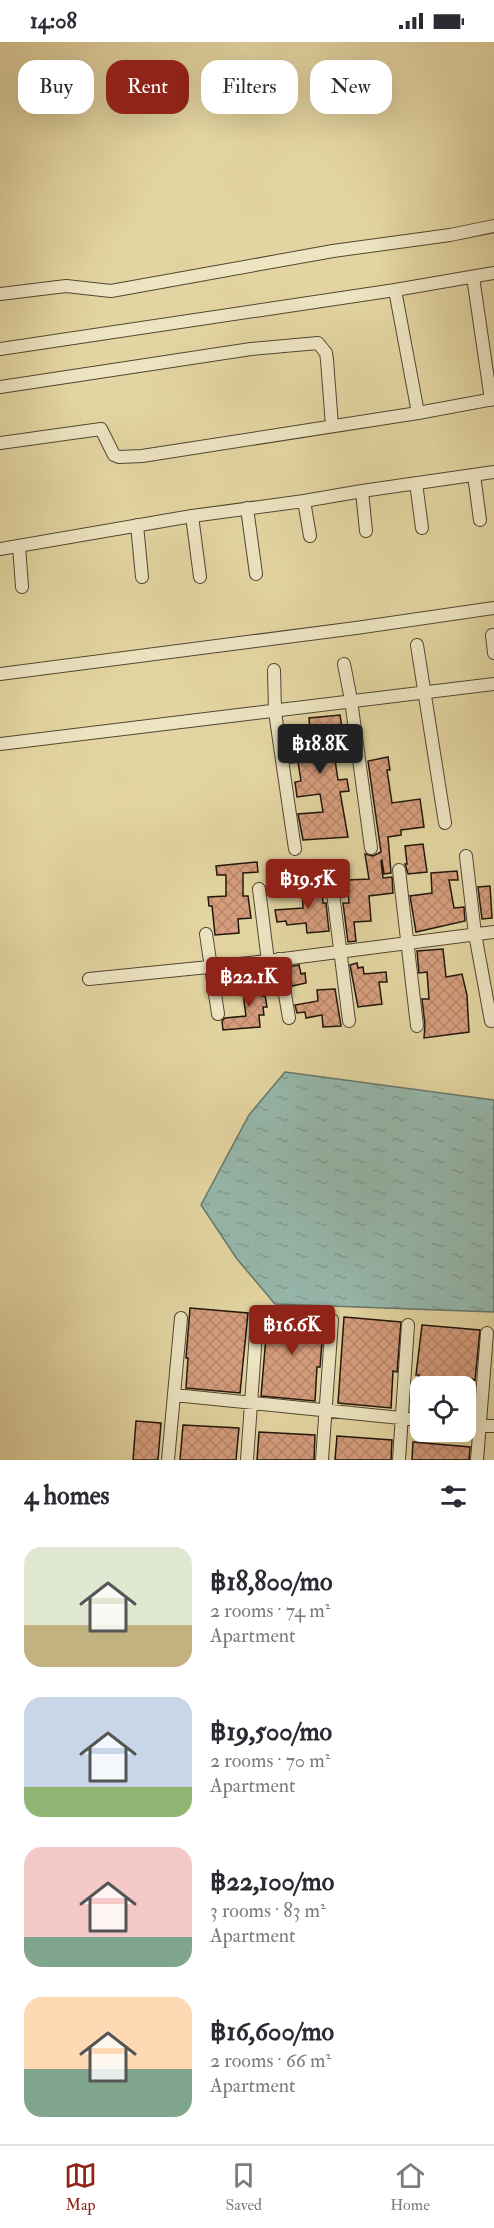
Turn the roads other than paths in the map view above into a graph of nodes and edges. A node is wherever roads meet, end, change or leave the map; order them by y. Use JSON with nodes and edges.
{"nodes":[{"id":1,"x":494,"y":226,"type":"edge"},
{"id":2,"x":494,"y":273,"type":"edge"},
{"id":3,"x":473,"y":277,"type":"junction"},
{"id":4,"x":395,"y":290,"type":"junction"},
{"id":5,"x":0,"y":294,"type":"edge"},
{"id":6,"x":0,"y":348,"type":"edge"},
{"id":7,"x":0,"y":387,"type":"edge"},
{"id":8,"x":493,"y":399,"type":"edge"},
{"id":9,"x":418,"y":413,"type":"junction"},
{"id":10,"x":332,"y":426,"type":"junction"},
{"id":11,"x":0,"y":443,"type":"edge"},
{"id":12,"x":494,"y":472,"type":"edge"},
{"id":13,"x":474,"y":475,"type":"junction"},
{"id":14,"x":416,"y":483,"type":"junction"},
{"id":15,"x":362,"y":491,"type":"junction"},
{"id":16,"x":304,"y":501,"type":"junction"},
{"id":17,"x":247,"y":508,"type":"junction"},
{"id":18,"x":192,"y":516,"type":"junction"},
{"id":19,"x":480,"y":520,"type":"dead end"},
{"id":20,"x":137,"y":525,"type":"junction"},
{"id":21,"x":422,"y":528,"type":"dead end"},
{"id":22,"x":366,"y":531,"type":"dead end"},
{"id":23,"x":310,"y":536,"type":"dead end"},
{"id":24,"x":20,"y":546,"type":"junction"},
{"id":25,"x":0,"y":549,"type":"edge"},
{"id":26,"x":256,"y":574,"type":"dead end"},
{"id":27,"x":142,"y":577,"type":"dead end"},
{"id":28,"x":200,"y":577,"type":"dead end"},
{"id":29,"x":22,"y":588,"type":"dead end"},
{"id":30,"x":494,"y":608,"type":"edge"},
{"id":31,"x":492,"y":635,"type":"dead end"},
{"id":32,"x":417,"y":645,"type":"dead end"},
{"id":33,"x":494,"y":653,"type":"edge"},
{"id":34,"x":344,"y":664,"type":"dead end"},
{"id":35,"x":274,"y":670,"type":"dead end"},
{"id":36,"x":0,"y":674,"type":"edge"},
{"id":37,"x":494,"y":684,"type":"edge"},
{"id":38,"x":425,"y":693,"type":"junction"},
{"id":39,"x":351,"y":700,"type":"junction"},
{"id":40,"x":275,"y":712,"type":"junction"},
{"id":41,"x":0,"y":744,"type":"edge"},
{"id":42,"x":445,"y":823,"type":"dead end"},
{"id":43,"x":371,"y":848,"type":"dead end"},
{"id":44,"x":295,"y":849,"type":"dead end"},
{"id":45,"x":466,"y":856,"type":"dead end"},
{"id":46,"x":399,"y":870,"type":"dead end"},
{"id":47,"x":259,"y":889,"type":"dead end"},
{"id":48,"x":333,"y":893,"type":"dead end"},
{"id":49,"x":494,"y":932,"type":"edge"},
{"id":50,"x":206,"y":934,"type":"dead end"},
{"id":51,"x":475,"y":934,"type":"junction"},
{"id":52,"x":406,"y":944,"type":"junction"},
{"id":53,"x":341,"y":951,"type":"junction"},
{"id":54,"x":274,"y":960,"type":"junction"},
{"id":55,"x":212,"y":967,"type":"junction"},
{"id":56,"x":89,"y":979,"type":"dead end"},
{"id":57,"x":218,"y":1014,"type":"dead end"},
{"id":58,"x":289,"y":1018,"type":"dead end"},
{"id":59,"x":349,"y":1021,"type":"dead end"},
{"id":60,"x":491,"y":1021,"type":"dead end"},
{"id":61,"x":417,"y":1026,"type":"dead end"},
{"id":62,"x":181,"y":1318,"type":"dead end"},
{"id":63,"x":257,"y":1319,"type":"dead end"},
{"id":64,"x":332,"y":1320,"type":"dead end"},
{"id":65,"x":408,"y":1325,"type":"dead end"},
{"id":66,"x":487,"y":1333,"type":"dead end"},
{"id":67,"x":174,"y":1395,"type":"junction"},
{"id":68,"x":250,"y":1403,"type":"junction"},
{"id":69,"x":326,"y":1412,"type":"junction"},
{"id":70,"x":403,"y":1418,"type":"junction"},
{"id":71,"x":410,"y":1419,"type":"edge"},
{"id":72,"x":476,"y":1425,"type":"edge"},
{"id":73,"x":479,"y":1425,"type":"junction"},
{"id":74,"x":494,"y":1426,"type":"edge"},
{"id":75,"x":168,"y":1460,"type":"edge"},
{"id":76,"x":247,"y":1460,"type":"edge"},
{"id":77,"x":322,"y":1460,"type":"edge"},
{"id":78,"x":399,"y":1460,"type":"edge"},
{"id":79,"x":477,"y":1460,"type":"edge"}],
"edges":[{"from":1,"to":5,"type":"street"},
{"from":2,"to":3,"type":"street"},
{"from":3,"to":4,"type":"street"},
{"from":3,"to":8,"type":"street"},
{"from":4,"to":6,"type":"street"},
{"from":4,"to":9,"type":"street"},
{"from":7,"to":10,"type":"street"},
{"from":8,"to":9,"type":"street"},
{"from":9,"to":10,"type":"street"},
{"from":10,"to":11,"type":"street"},
{"from":12,"to":13,"type":"street"},
{"from":13,"to":14,"type":"street"},
{"from":13,"to":19,"type":"street"},
{"from":14,"to":15,"type":"street"},
{"from":14,"to":21,"type":"street"},
{"from":15,"to":16,"type":"street"},
{"from":15,"to":22,"type":"street"},
{"from":16,"to":17,"type":"street"},
{"from":16,"to":23,"type":"street"},
{"from":17,"to":18,"type":"street"},
{"from":17,"to":26,"type":"street"},
{"from":18,"to":20,"type":"street"},
{"from":18,"to":28,"type":"street"},
{"from":20,"to":24,"type":"street"},
{"from":20,"to":27,"type":"street"},
{"from":24,"to":25,"type":"street"},
{"from":24,"to":29,"type":"street"},
{"from":30,"to":36,"type":"street"},
{"from":31,"to":33,"type":"street"},
{"from":32,"to":38,"type":"street"},
{"from":34,"to":39,"type":"street"},
{"from":35,"to":40,"type":"street"},
{"from":37,"to":38,"type":"street"},
{"from":38,"to":39,"type":"street"},
{"from":38,"to":42,"type":"street"},
{"from":39,"to":40,"type":"street"},
{"from":39,"to":43,"type":"street"},
{"from":40,"to":41,"type":"street"},
{"from":40,"to":44,"type":"street"},
{"from":45,"to":51,"type":"street"},
{"from":46,"to":52,"type":"street"},
{"from":47,"to":54,"type":"street"},
{"from":48,"to":53,"type":"street"},
{"from":49,"to":51,"type":"street"},
{"from":50,"to":55,"type":"street"},
{"from":51,"to":52,"type":"street"},
{"from":51,"to":60,"type":"street"},
{"from":52,"to":53,"type":"street"},
{"from":52,"to":61,"type":"street"},
{"from":53,"to":54,"type":"street"},
{"from":53,"to":59,"type":"street"},
{"from":54,"to":55,"type":"street"},
{"from":54,"to":58,"type":"street"},
{"from":55,"to":56,"type":"street"},
{"from":55,"to":57,"type":"street"},
{"from":62,"to":67,"type":"street"},
{"from":63,"to":68,"type":"street"},
{"from":64,"to":69,"type":"street"},
{"from":65,"to":70,"type":"street"},
{"from":66,"to":73,"type":"street"},
{"from":67,"to":68,"type":"street"},
{"from":67,"to":75,"type":"street"},
{"from":68,"to":69,"type":"street"},
{"from":68,"to":76,"type":"street"},
{"from":69,"to":70,"type":"street"},
{"from":69,"to":77,"type":"street"},
{"from":70,"to":71,"type":"street"},
{"from":70,"to":78,"type":"street"},
{"from":72,"to":73,"type":"street"},
{"from":73,"to":74,"type":"street"},
{"from":73,"to":79,"type":"street"}]}
